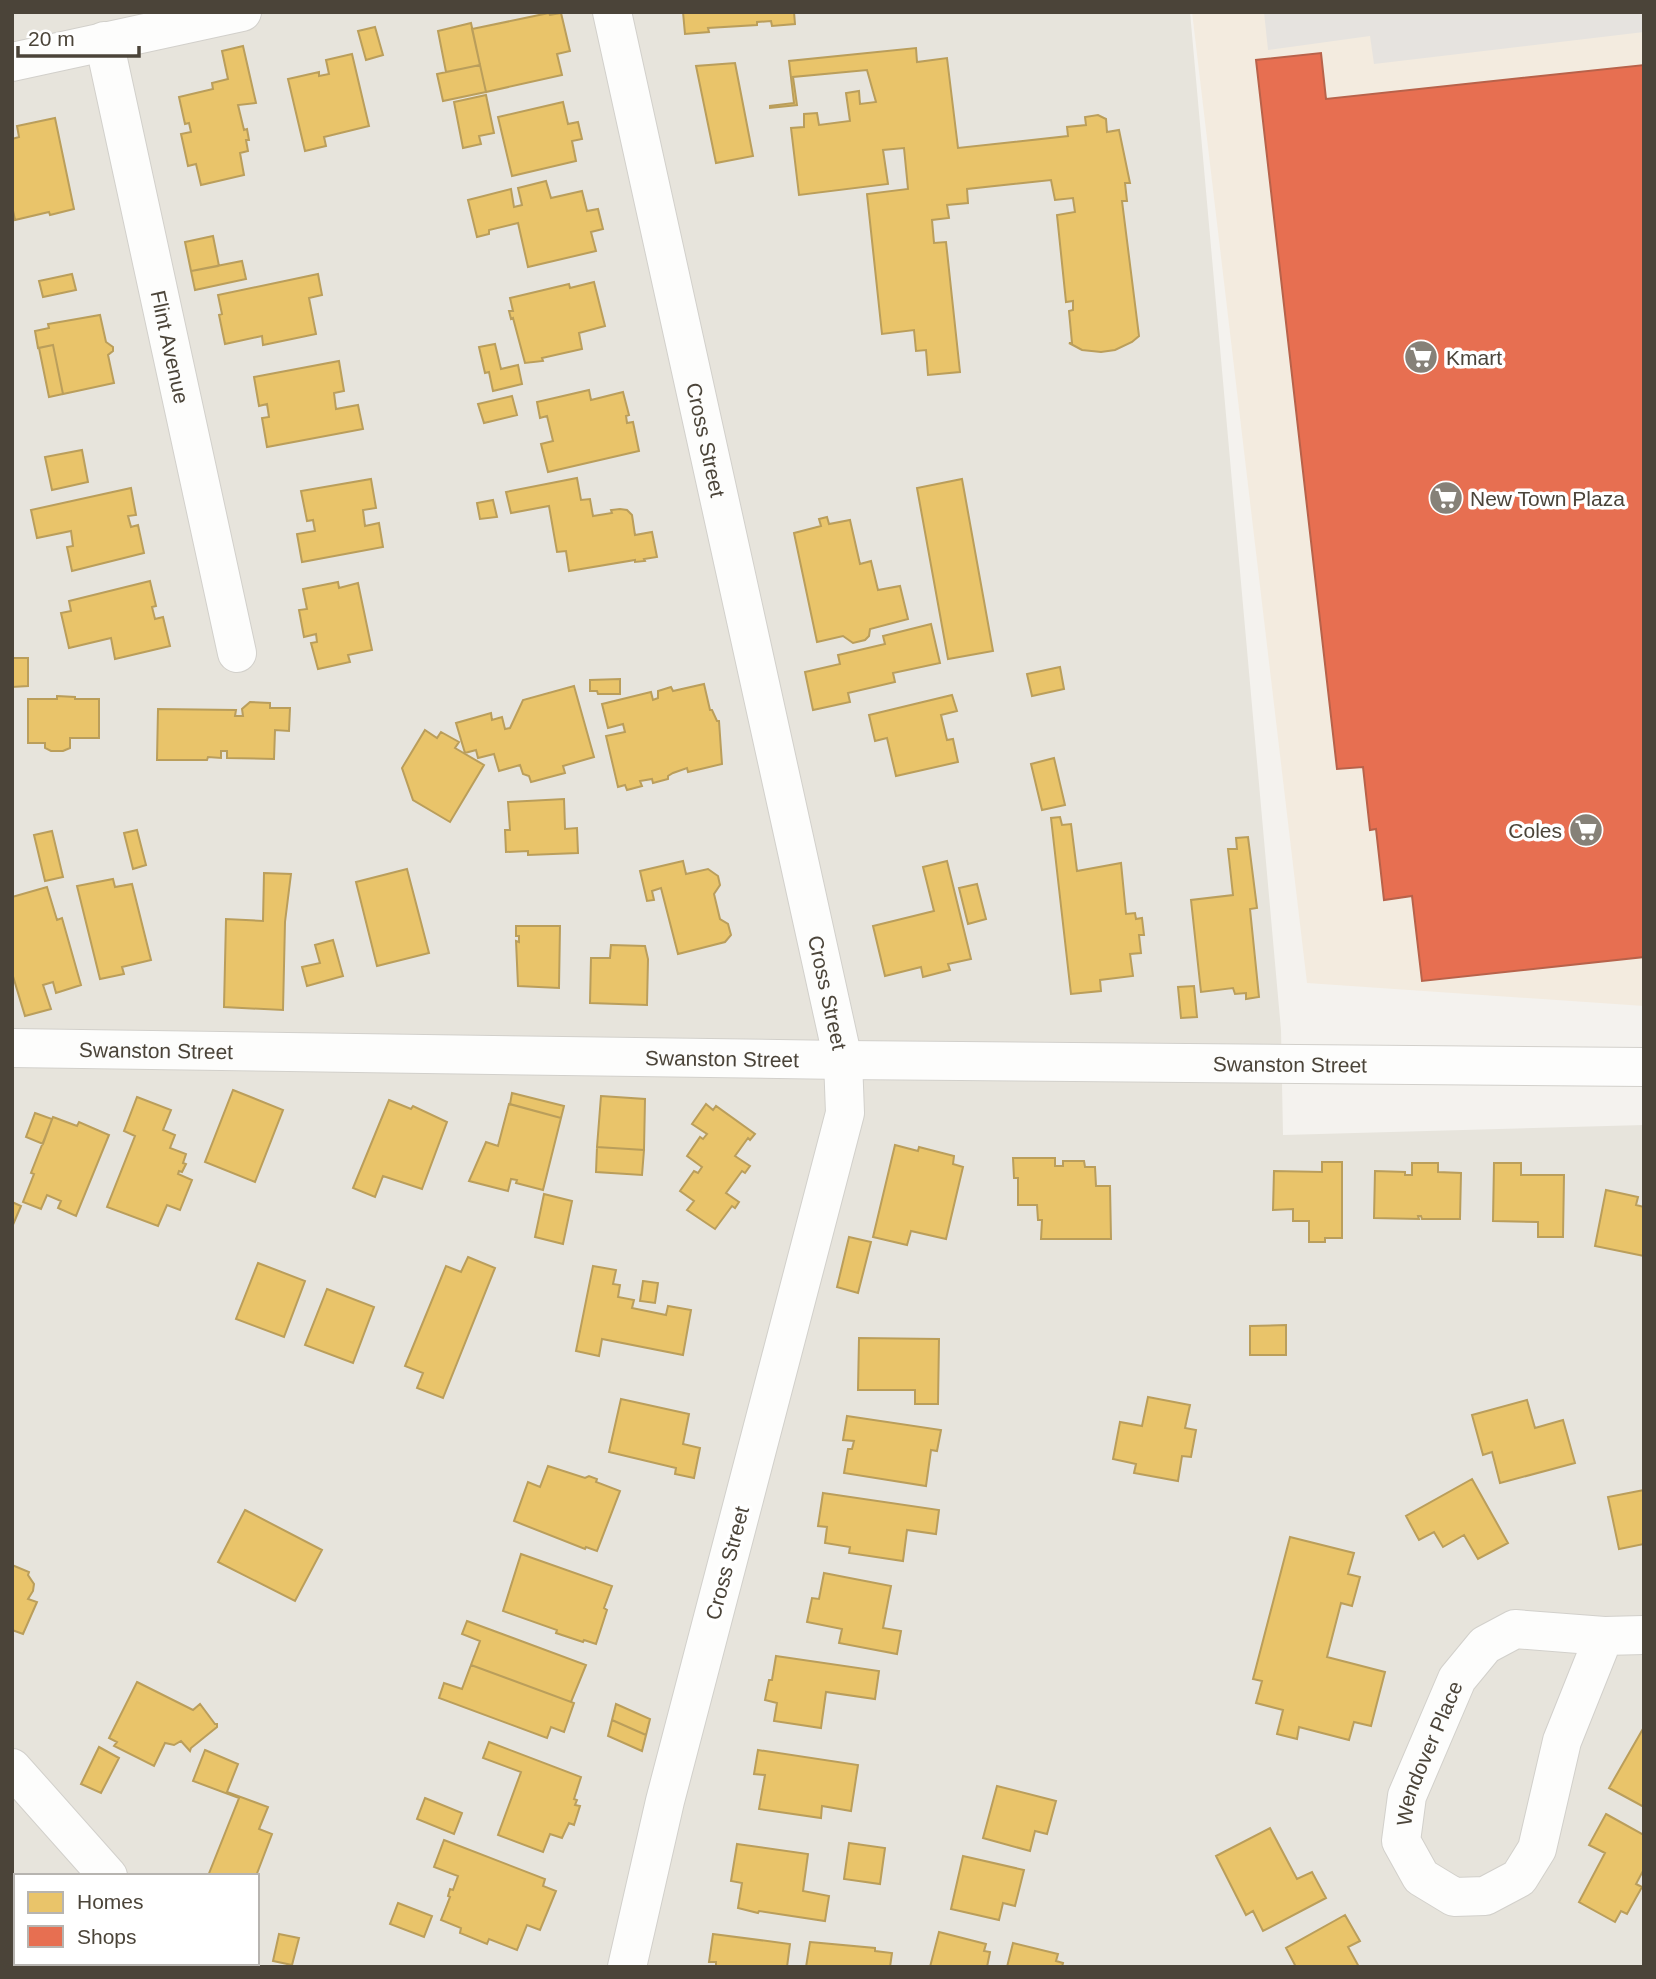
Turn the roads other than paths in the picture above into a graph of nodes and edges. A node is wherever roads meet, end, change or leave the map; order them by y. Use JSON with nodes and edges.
{"nodes":[{"id":1,"x":242,"y":12,"type":"edge"},
{"id":2,"x":612,"y":12,"type":"edge"},
{"id":3,"x":104,"y":41,"type":"junction"},
{"id":4,"x":12,"y":62,"type":"edge"},
{"id":5,"x":237,"y":653,"type":"dead end"},
{"id":6,"x":12,"y":1048,"type":"edge"},
{"id":7,"x":843,"y":1060,"type":"junction"},
{"id":8,"x":1644,"y":1067,"type":"edge"},
{"id":9,"x":1644,"y":1635,"type":"edge"},
{"id":10,"x":1604,"y":1636,"type":"junction"},
{"id":11,"x":12,"y":1768,"type":"edge"},
{"id":12,"x":106,"y":1874,"type":"edge"},
{"id":13,"x":626,"y":1967,"type":"edge"}],
"edges":[{"from":1,"to":3,"type":"street"},
{"from":2,"to":7,"type":"street","name":"Cross Street"},
{"from":3,"to":4,"type":"street"},
{"from":3,"to":5,"type":"street","name":"Flint Avenue"},
{"from":6,"to":7,"type":"street","name":"Swanston Street"},
{"from":7,"to":8,"type":"street","name":"Swanston Street"},
{"from":7,"to":13,"type":"street","name":"Cross Street"},
{"from":9,"to":10,"type":"street","name":"Wendover Place"},
{"from":10,"to":10,"type":"street","name":"Wendover Place"},
{"from":11,"to":12,"type":"street"}]}
